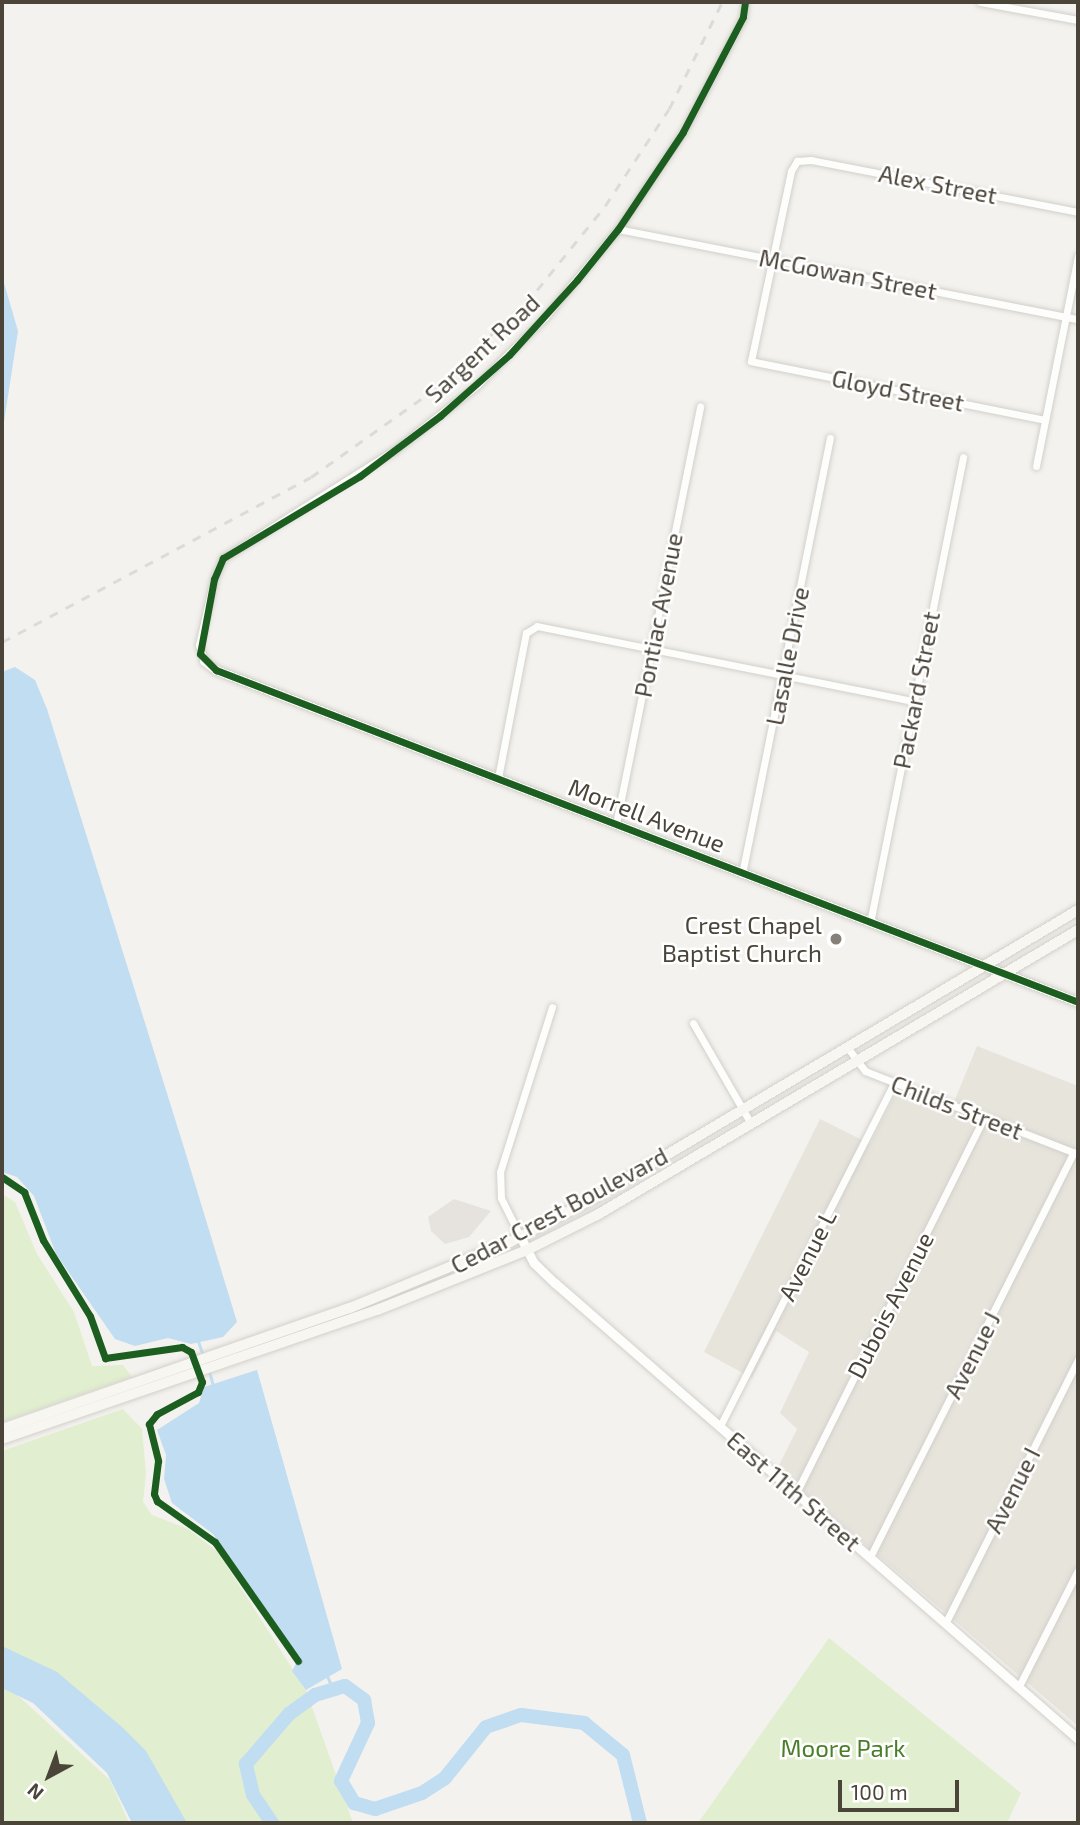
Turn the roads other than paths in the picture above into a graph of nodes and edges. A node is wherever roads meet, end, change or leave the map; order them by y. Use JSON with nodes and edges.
{"nodes":[{"id":1,"x":745,"y":2,"type":"edge"},
{"id":2,"x":980,"y":2,"type":"edge"},
{"id":3,"x":1078,"y":20,"type":"edge"},
{"id":4,"x":1078,"y":212,"type":"edge"},
{"id":5,"x":618,"y":229,"type":"junction"},
{"id":6,"x":1078,"y":256,"type":"edge"},
{"id":7,"x":772,"y":260,"type":"junction"},
{"id":8,"x":1066,"y":316,"type":"junction"},
{"id":9,"x":1078,"y":318,"type":"edge"},
{"id":10,"x":701,"y":406,"type":"dead end"},
{"id":11,"x":1045,"y":420,"type":"junction"},
{"id":12,"x":830,"y":438,"type":"dead end"},
{"id":13,"x":963,"y":457,"type":"dead end"},
{"id":14,"x":1036,"y":466,"type":"dead end"},
{"id":15,"x":651,"y":648,"type":"junction"},
{"id":16,"x":204,"y":661,"type":"joint"},
{"id":17,"x":783,"y":674,"type":"junction"},
{"id":18,"x":914,"y":701,"type":"junction"},
{"id":19,"x":498,"y":778,"type":"junction"},
{"id":20,"x":616,"y":824,"type":"junction"},
{"id":21,"x":743,"y":874,"type":"junction"},
{"id":22,"x":1078,"y":910,"type":"edge"},
{"id":23,"x":870,"y":923,"type":"junction"},
{"id":24,"x":1078,"y":930,"type":"edge"},
{"id":25,"x":982,"y":966,"type":"junction"},
{"id":26,"x":1004,"y":974,"type":"junction"},
{"id":27,"x":1078,"y":1002,"type":"edge"},
{"id":28,"x":552,"y":1007,"type":"dead end"},
{"id":29,"x":693,"y":1023,"type":"dead end"},
{"id":30,"x":847,"y":1047,"type":"junction"},
{"id":31,"x":856,"y":1062,"type":"junction"},
{"id":32,"x":894,"y":1083,"type":"junction"},
{"id":33,"x":741,"y":1109,"type":"junction"},
{"id":34,"x":984,"y":1117,"type":"junction"},
{"id":35,"x":751,"y":1124,"type":"junction"},
{"id":36,"x":1076,"y":1153,"type":"edge"},
{"id":37,"x":520,"y":1236,"type":"junction"},
{"id":38,"x":527,"y":1250,"type":"junction"},
{"id":39,"x":351,"y":1313,"type":"junction"},
{"id":40,"x":1078,"y":1359,"type":"edge"},
{"id":41,"x":720,"y":1426,"type":"junction"},
{"id":42,"x":2,"y":1429,"type":"edge"},
{"id":43,"x":2,"y":1439,"type":"edge"},
{"id":44,"x":796,"y":1493,"type":"junction"},
{"id":45,"x":870,"y":1557,"type":"junction"},
{"id":46,"x":1078,"y":1570,"type":"edge"},
{"id":47,"x":946,"y":1622,"type":"junction"},
{"id":48,"x":1019,"y":1686,"type":"junction"},
{"id":49,"x":1078,"y":1739,"type":"edge"}],
"edges":[{"from":1,"to":5,"type":"street","name":"Sargent Road"},
{"from":2,"to":3,"type":"street"},
{"from":4,"to":7,"type":"street","name":"Alex Street"},
{"from":5,"to":7,"type":"street","name":"McGowan Street"},
{"from":5,"to":16,"type":"street","name":"Sargent Road"},
{"from":6,"to":8,"type":"street"},
{"from":7,"to":8,"type":"street","name":"McGowan Street"},
{"from":7,"to":11,"type":"street","name":"Gloyd Street"},
{"from":8,"to":9,"type":"street","name":"McGowan Street"},
{"from":8,"to":11,"type":"street"},
{"from":10,"to":15,"type":"street","name":"Pontiac Avenue"},
{"from":11,"to":14,"type":"street"},
{"from":12,"to":17,"type":"street","name":"Lasalle Drive"},
{"from":13,"to":18,"type":"street","name":"Packard Street"},
{"from":15,"to":17,"type":"street"},
{"from":15,"to":19,"type":"street"},
{"from":15,"to":20,"type":"street","name":"Pontiac Avenue"},
{"from":16,"to":19,"type":"street","name":"Morrell Avenue"},
{"from":17,"to":18,"type":"street"},
{"from":17,"to":21,"type":"street","name":"Lasalle Drive"},
{"from":18,"to":23,"type":"street","name":"Packard Street"},
{"from":19,"to":20,"type":"street","name":"Morrell Avenue"},
{"from":20,"to":21,"type":"street","name":"Morrell Avenue"},
{"from":21,"to":23,"type":"street","name":"Morrell Avenue"},
{"from":22,"to":25,"type":"main road","name":"Cedar Crest Boulevard"},
{"from":23,"to":25,"type":"street","name":"Morrell Avenue"},
{"from":24,"to":26,"type":"main road","name":"Cedar Crest Boulevard"},
{"from":25,"to":26,"type":"street","name":"Morrell Avenue"},
{"from":25,"to":30,"type":"main road","name":"Cedar Crest Boulevard"},
{"from":26,"to":27,"type":"street","name":"Morrell Avenue"},
{"from":26,"to":31,"type":"main road","name":"Cedar Crest Boulevard"},
{"from":28,"to":37,"type":"street"},
{"from":29,"to":33,"type":"street"},
{"from":30,"to":31,"type":"street","name":"Childs Street"},
{"from":30,"to":33,"type":"main road","name":"Cedar Crest Boulevard"},
{"from":31,"to":32,"type":"street","name":"Childs Street"},
{"from":31,"to":35,"type":"main road","name":"Cedar Crest Boulevard"},
{"from":32,"to":34,"type":"street","name":"Childs Street"},
{"from":32,"to":41,"type":"street","name":"Avenue L"},
{"from":33,"to":35,"type":"street"},
{"from":33,"to":37,"type":"main road","name":"Cedar Crest Boulevard"},
{"from":34,"to":36,"type":"street","name":"Childs Street"},
{"from":34,"to":44,"type":"street","name":"Dubois Avenue"},
{"from":35,"to":38,"type":"main road","name":"Cedar Crest Boulevard"},
{"from":36,"to":45,"type":"street","name":"Avenue J"},
{"from":37,"to":38,"type":"street","name":"East 11th Street"},
{"from":37,"to":39,"type":"main road","name":"Cedar Crest Boulevard"},
{"from":38,"to":39,"type":"main road","name":"Cedar Crest Boulevard"},
{"from":38,"to":41,"type":"street","name":"East 11th Street"},
{"from":39,"to":42,"type":"main road","name":"Cedar Crest Boulevard"},
{"from":39,"to":43,"type":"main road","name":"Cedar Crest Boulevard"},
{"from":40,"to":47,"type":"street","name":"Avenue I"},
{"from":41,"to":44,"type":"street","name":"East 11th Street"},
{"from":44,"to":45,"type":"street","name":"East 11th Street"},
{"from":45,"to":47,"type":"street","name":"East 11th Street"},
{"from":46,"to":48,"type":"street"},
{"from":47,"to":48,"type":"street","name":"East 11th Street"},
{"from":48,"to":49,"type":"street","name":"East 11th Street"}]}
